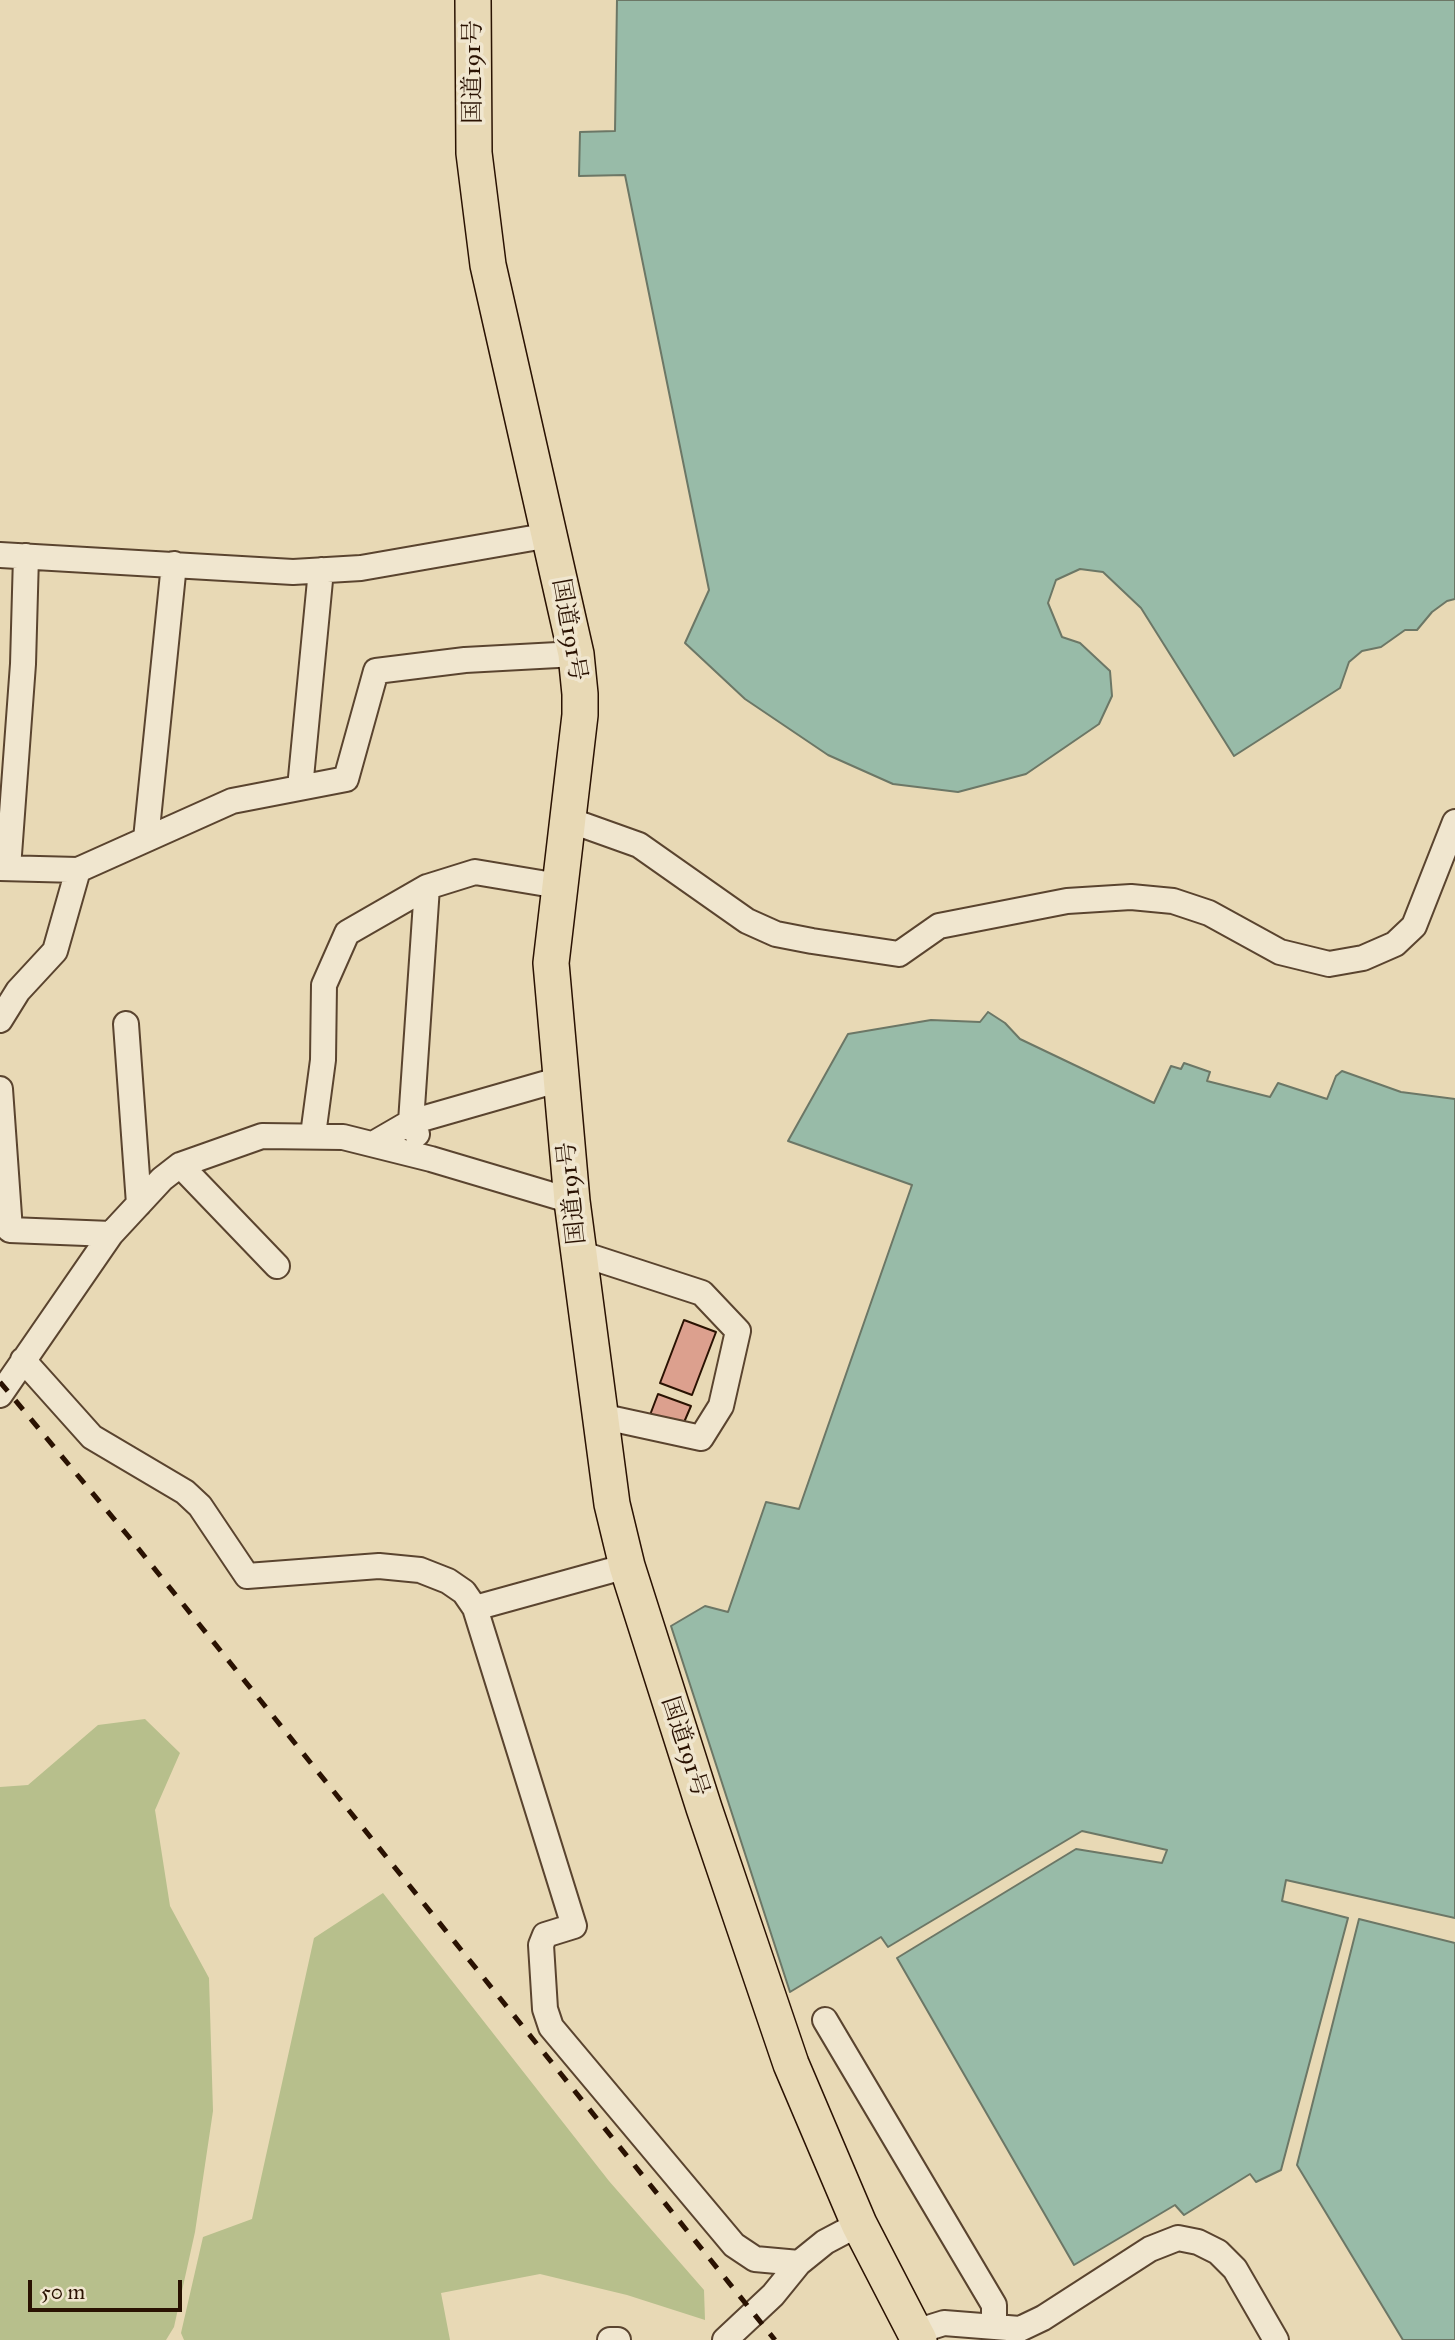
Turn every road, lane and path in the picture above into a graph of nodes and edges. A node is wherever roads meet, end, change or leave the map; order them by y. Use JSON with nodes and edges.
{"nodes":[{"id":1,"x":473,"y":0,"type":"edge"},
{"id":2,"x":550,"y":536,"type":"junction"},
{"id":3,"x":0,"y":555,"type":"edge"},
{"id":4,"x":26,"y":556,"type":"junction"},
{"id":5,"x":174,"y":564,"type":"junction"},
{"id":6,"x":321,"y":570,"type":"junction"},
{"id":7,"x":576,"y":654,"type":"junction"},
{"id":8,"x":300,"y":788,"type":"junction"},
{"id":9,"x":569,"y":820,"type":"junction"},
{"id":10,"x":1455,"y":822,"type":"edge"},
{"id":11,"x":146,"y":839,"type":"junction"},
{"id":12,"x":4,"y":868,"type":"edge"},
{"id":13,"x":78,"y":870,"type":"junction"},
{"id":14,"x":559,"y":886,"type":"junction"},
{"id":15,"x":427,"y":887,"type":"junction"},
{"id":16,"x":0,"y":1020,"type":"edge"},
{"id":17,"x":125,"y":1024,"type":"dead end"},
{"id":18,"x":561,"y":1079,"type":"junction"},
{"id":19,"x":0,"y":1089,"type":"edge"},
{"id":20,"x":1,"y":1118,"type":"edge"},
{"id":21,"x":411,"y":1122,"type":"junction"},
{"id":22,"x":313,"y":1135,"type":"junction"},
{"id":23,"x":373,"y":1144,"type":"junction"},
{"id":24,"x":431,"y":1158,"type":"junction"},
{"id":25,"x":180,"y":1165,"type":"junction"},
{"id":26,"x":572,"y":1201,"type":"junction"},
{"id":27,"x":139,"y":1205,"type":"junction"},
{"id":28,"x":5,"y":1229,"type":"edge"},
{"id":29,"x":111,"y":1234,"type":"junction"},
{"id":30,"x":579,"y":1254,"type":"junction"},
{"id":31,"x":277,"y":1266,"type":"dead end"},
{"id":32,"x":23,"y":1360,"type":"junction"},
{"id":33,"x":0,"y":1395,"type":"edge"},
{"id":34,"x":600,"y":1416,"type":"junction"},
{"id":35,"x":627,"y":1566,"type":"junction"},
{"id":36,"x":475,"y":1608,"type":"junction"},
{"id":37,"x":825,"y":2020,"type":"dead end"},
{"id":38,"x":859,"y":2224,"type":"junction"},
{"id":39,"x":799,"y":2263,"type":"junction"},
{"id":40,"x":995,"y":2327,"type":"junction"},
{"id":41,"x":917,"y":2336,"type":"edge"},
{"id":42,"x":610,"y":2340,"type":"edge"},
{"id":43,"x":618,"y":2340,"type":"edge"},
{"id":44,"x":725,"y":2340,"type":"edge"},
{"id":45,"x":1276,"y":2340,"type":"edge"}],
"edges":[{"from":1,"to":2,"type":"highway","name":"国道191号"},
{"from":2,"to":6,"type":"street"},
{"from":2,"to":7,"type":"highway","name":"国道191号"},
{"from":3,"to":4,"type":"street"},
{"from":4,"to":5,"type":"street"},
{"from":4,"to":12,"type":"street"},
{"from":5,"to":6,"type":"street"},
{"from":5,"to":11,"type":"street"},
{"from":6,"to":8,"type":"street"},
{"from":7,"to":8,"type":"street"},
{"from":7,"to":9,"type":"highway","name":"国道191号"},
{"from":8,"to":11,"type":"street"},
{"from":9,"to":10,"type":"street"},
{"from":9,"to":14,"type":"highway","name":"国道191号"},
{"from":11,"to":13,"type":"street"},
{"from":12,"to":13,"type":"street"},
{"from":13,"to":16,"type":"street"},
{"from":14,"to":15,"type":"street"},
{"from":14,"to":18,"type":"highway","name":"国道191号"},
{"from":15,"to":21,"type":"street"},
{"from":15,"to":22,"type":"street"},
{"from":17,"to":27,"type":"street"},
{"from":18,"to":21,"type":"street"},
{"from":18,"to":26,"type":"highway","name":"国道191号"},
{"from":19,"to":20,"type":"street"},
{"from":20,"to":28,"type":"street"},
{"from":21,"to":23,"type":"street"},
{"from":21,"to":24,"type":"street"},
{"from":22,"to":23,"type":"street"},
{"from":22,"to":25,"type":"street"},
{"from":23,"to":24,"type":"street"},
{"from":24,"to":26,"type":"street"},
{"from":25,"to":27,"type":"street"},
{"from":25,"to":31,"type":"street"},
{"from":26,"to":30,"type":"highway","name":"国道191号"},
{"from":27,"to":29,"type":"street"},
{"from":28,"to":29,"type":"street"},
{"from":29,"to":32,"type":"street"},
{"from":30,"to":34,"type":"highway","name":"国道191号"},
{"from":30,"to":34,"type":"street"},
{"from":32,"to":33,"type":"street"},
{"from":32,"to":36,"type":"street"},
{"from":34,"to":35,"type":"highway","name":"国道191号"},
{"from":35,"to":36,"type":"street"},
{"from":35,"to":38,"type":"highway","name":"国道191号"},
{"from":36,"to":39,"type":"street"},
{"from":37,"to":40,"type":"street"},
{"from":38,"to":39,"type":"street"},
{"from":38,"to":41,"type":"highway","name":"国道191号"},
{"from":39,"to":44,"type":"street"},
{"from":40,"to":41,"type":"street"},
{"from":40,"to":45,"type":"street"},
{"from":42,"to":43,"type":"street"}]}
